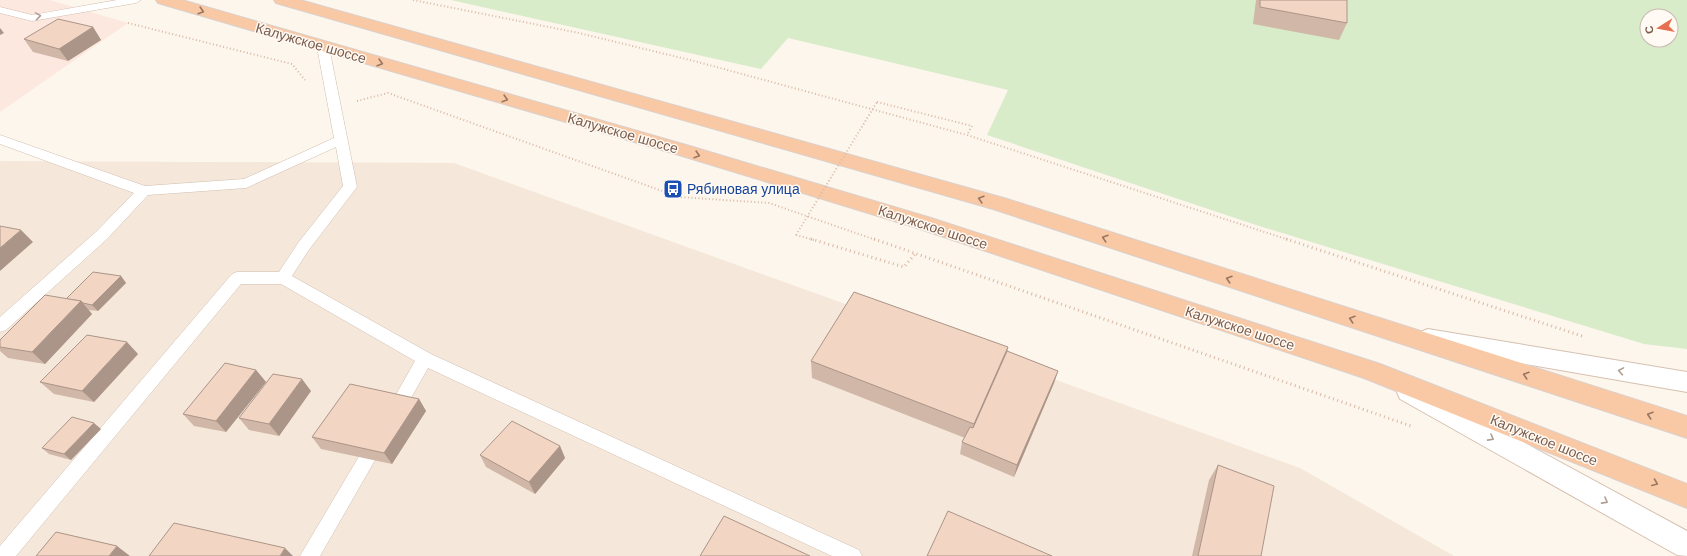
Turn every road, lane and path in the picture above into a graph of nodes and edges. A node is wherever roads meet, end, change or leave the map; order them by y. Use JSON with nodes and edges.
{"nodes":[{"id":1,"x":136,"y":0,"type":"edge"},
{"id":2,"x":164,"y":0,"type":"edge"},
{"id":3,"x":413,"y":0,"type":"edge"},
{"id":4,"x":288,"y":1,"type":"edge"},
{"id":5,"x":0,"y":10,"type":"edge"},
{"id":6,"x":121,"y":21,"type":"dead end"},
{"id":7,"x":323,"y":47,"type":"junction"},
{"id":8,"x":333,"y":102,"type":"junction"},
{"id":9,"x":967,"y":135,"type":"junction"},
{"id":10,"x":0,"y":139,"type":"edge"},
{"id":11,"x":341,"y":140,"type":"junction"},
{"id":12,"x":144,"y":191,"type":"junction"},
{"id":13,"x":915,"y":254,"type":"junction"},
{"id":14,"x":283,"y":278,"type":"junction"},
{"id":15,"x":0,"y":326,"type":"edge"},
{"id":16,"x":1389,"y":331,"type":"junction"},
{"id":17,"x":1586,"y":337,"type":"dead end"},
{"id":18,"x":425,"y":359,"type":"junction"},
{"id":19,"x":1372,"y":371,"type":"junction"},
{"id":20,"x":1687,"y":382,"type":"edge"},
{"id":21,"x":1687,"y":426,"type":"edge"},
{"id":22,"x":1412,"y":427,"type":"dead end"},
{"id":23,"x":1687,"y":496,"type":"edge"},
{"id":24,"x":1687,"y":546,"type":"edge"},
{"id":25,"x":4,"y":556,"type":"edge"},
{"id":26,"x":310,"y":556,"type":"edge"},
{"id":27,"x":852,"y":556,"type":"edge"}],
"edges":[{"from":5,"to":1,"type":"lane","one_way":true},
{"from":2,"to":7,"type":"highway","name":"Калужское шоссе","one_way":true},
{"from":3,"to":9,"type":"path"},
{"from":16,"to":4,"type":"highway","one_way":true},
{"from":6,"to":8,"type":"path"},
{"from":7,"to":8,"type":"lane"},
{"from":7,"to":19,"type":"highway","name":"Калужское шоссе","one_way":true},
{"from":8,"to":11,"type":"lane"},
{"from":8,"to":13,"type":"path"},
{"from":9,"to":13,"type":"path","bridge":true},
{"from":9,"to":17,"type":"path"},
{"from":10,"to":12,"type":"lane"},
{"from":11,"to":12,"type":"lane"},
{"from":11,"to":14,"type":"lane"},
{"from":12,"to":15,"type":"lane"},
{"from":13,"to":22,"type":"path"},
{"from":14,"to":18,"type":"lane"},
{"from":14,"to":25,"type":"lane"},
{"from":20,"to":16,"type":"main road","one_way":true},
{"from":21,"to":16,"type":"highway","one_way":true},
{"from":18,"to":26,"type":"lane"},
{"from":18,"to":27,"type":"lane"},
{"from":19,"to":23,"type":"highway","name":"Калужское шоссе","one_way":true},
{"from":19,"to":24,"type":"main road","one_way":true}]}
